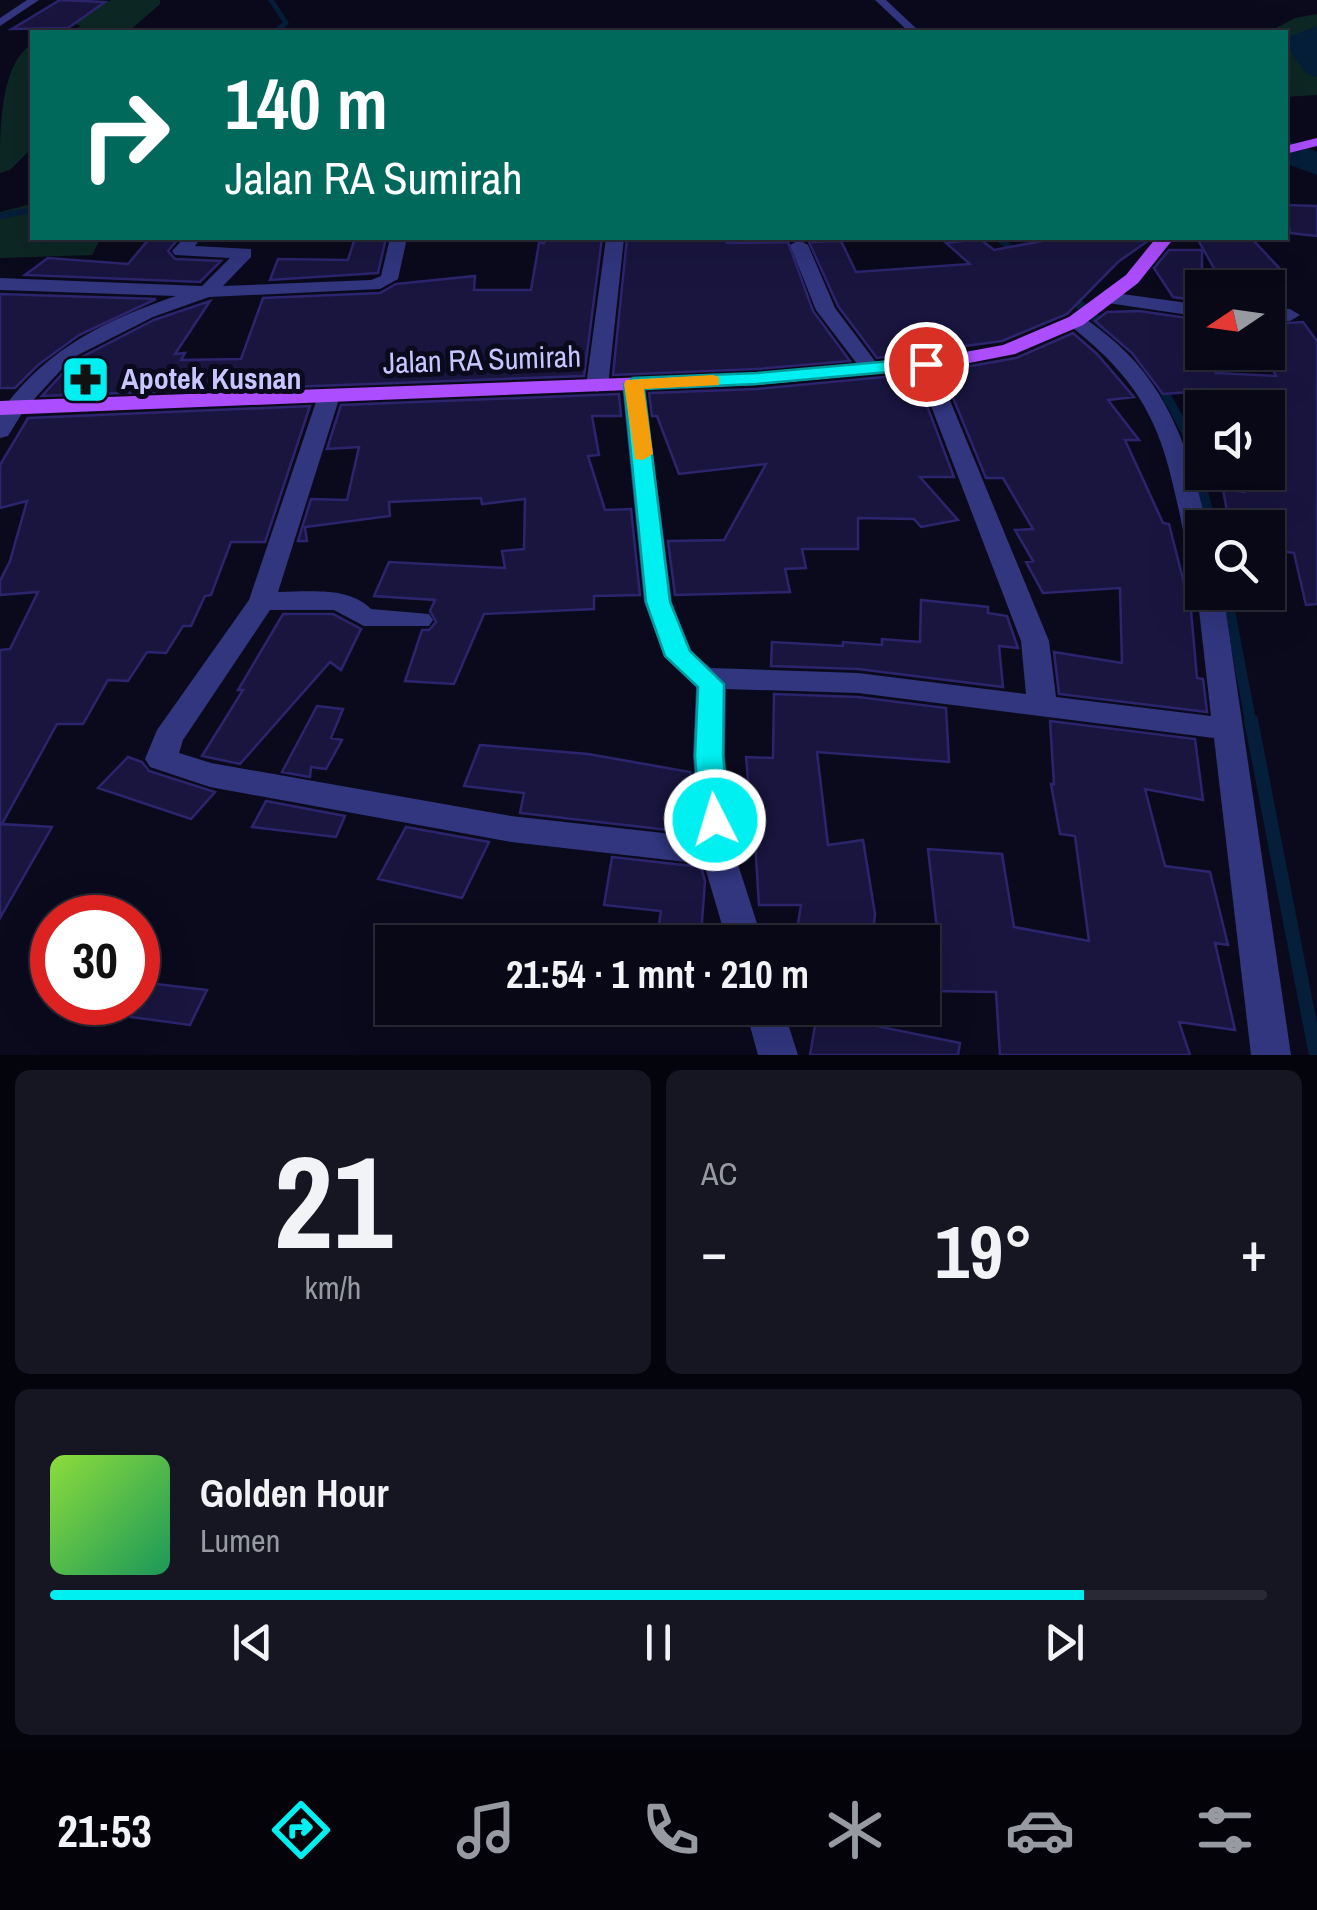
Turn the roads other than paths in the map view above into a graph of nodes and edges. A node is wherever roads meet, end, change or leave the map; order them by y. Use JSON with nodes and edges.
{"nodes":[{"id":1,"x":34,"y":0,"type":"edge"},
{"id":2,"x":880,"y":0,"type":"edge"},
{"id":3,"x":0,"y":22,"type":"edge"},
{"id":4,"x":914,"y":30,"type":"edge"},
{"id":5,"x":1317,"y":142,"type":"edge"},
{"id":6,"x":1291,"y":148,"type":"edge"},
{"id":7,"x":191,"y":240,"type":"edge"},
{"id":8,"x":398,"y":240,"type":"edge"},
{"id":9,"x":615,"y":240,"type":"edge"},
{"id":10,"x":1156,"y":241,"type":"edge"},
{"id":11,"x":799,"y":245,"type":"dead end"},
{"id":12,"x":0,"y":284,"type":"edge"},
{"id":13,"x":208,"y":292,"type":"junction"},
{"id":14,"x":1108,"y":298,"type":"junction"},
{"id":15,"x":1185,"y":309,"type":"edge"},
{"id":16,"x":1285,"y":315,"type":"edge"},
{"id":17,"x":1290,"y":315,"type":"dead end"},
{"id":18,"x":1080,"y":318,"type":"junction"},
{"id":19,"x":926,"y":364,"type":"junction"},
{"id":20,"x":871,"y":369,"type":"junction"},
{"id":21,"x":633,"y":384,"type":"junction"},
{"id":22,"x":597,"y":386,"type":"junction"},
{"id":23,"x":328,"y":396,"type":"junction"},
{"id":24,"x":7,"y":408,"type":"edge"},
{"id":25,"x":0,"y":431,"type":"edge"},
{"id":26,"x":1189,"y":510,"type":"edge"},
{"id":27,"x":262,"y":601,"type":"junction"},
{"id":28,"x":1212,"y":610,"type":"edge"},
{"id":29,"x":419,"y":620,"type":"dead end"},
{"id":30,"x":708,"y":678,"type":"junction"},
{"id":31,"x":1042,"y":704,"type":"junction"},
{"id":32,"x":1226,"y":730,"type":"junction"},
{"id":33,"x":718,"y":852,"type":"junction"},
{"id":34,"x":740,"y":925,"type":"edge"},
{"id":35,"x":769,"y":1025,"type":"edge"},
{"id":36,"x":778,"y":1055,"type":"edge"},
{"id":37,"x":1271,"y":1055,"type":"edge"}],
"edges":[{"from":1,"to":3,"type":"street"},
{"from":2,"to":4,"type":"street"},
{"from":5,"to":6,"type":"main road"},
{"from":7,"to":13,"type":"street"},
{"from":8,"to":13,"type":"street"},
{"from":9,"to":22,"type":"street"},
{"from":10,"to":14,"type":"main road","name":"Jalan RA Sumirah"},
{"from":11,"to":20,"type":"street"},
{"from":12,"to":13,"type":"street"},
{"from":13,"to":24,"type":"street"},
{"from":14,"to":15,"type":"street"},
{"from":14,"to":18,"type":"main road","name":"Jalan RA Sumirah"},
{"from":16,"to":17,"type":"street"},
{"from":18,"to":19,"type":"main road","name":"Jalan RA Sumirah"},
{"from":18,"to":26,"type":"street"},
{"from":19,"to":20,"type":"main road","name":"Jalan RA Sumirah"},
{"from":19,"to":31,"type":"street"},
{"from":20,"to":21,"type":"main road","name":"Jalan RA Sumirah"},
{"from":21,"to":22,"type":"main road","name":"Jalan RA Sumirah"},
{"from":21,"to":30,"type":"street"},
{"from":22,"to":23,"type":"main road","name":"Jalan RA Sumirah"},
{"from":23,"to":24,"type":"main road","name":"Jalan RA Sumirah"},
{"from":23,"to":27,"type":"street"},
{"from":24,"to":25,"type":"street"},
{"from":27,"to":29,"type":"street"},
{"from":27,"to":33,"type":"street"},
{"from":28,"to":32,"type":"street"},
{"from":30,"to":31,"type":"street"},
{"from":30,"to":33,"type":"street"},
{"from":31,"to":32,"type":"street"},
{"from":32,"to":37,"type":"street"},
{"from":33,"to":34,"type":"street"},
{"from":35,"to":36,"type":"street"}]}
